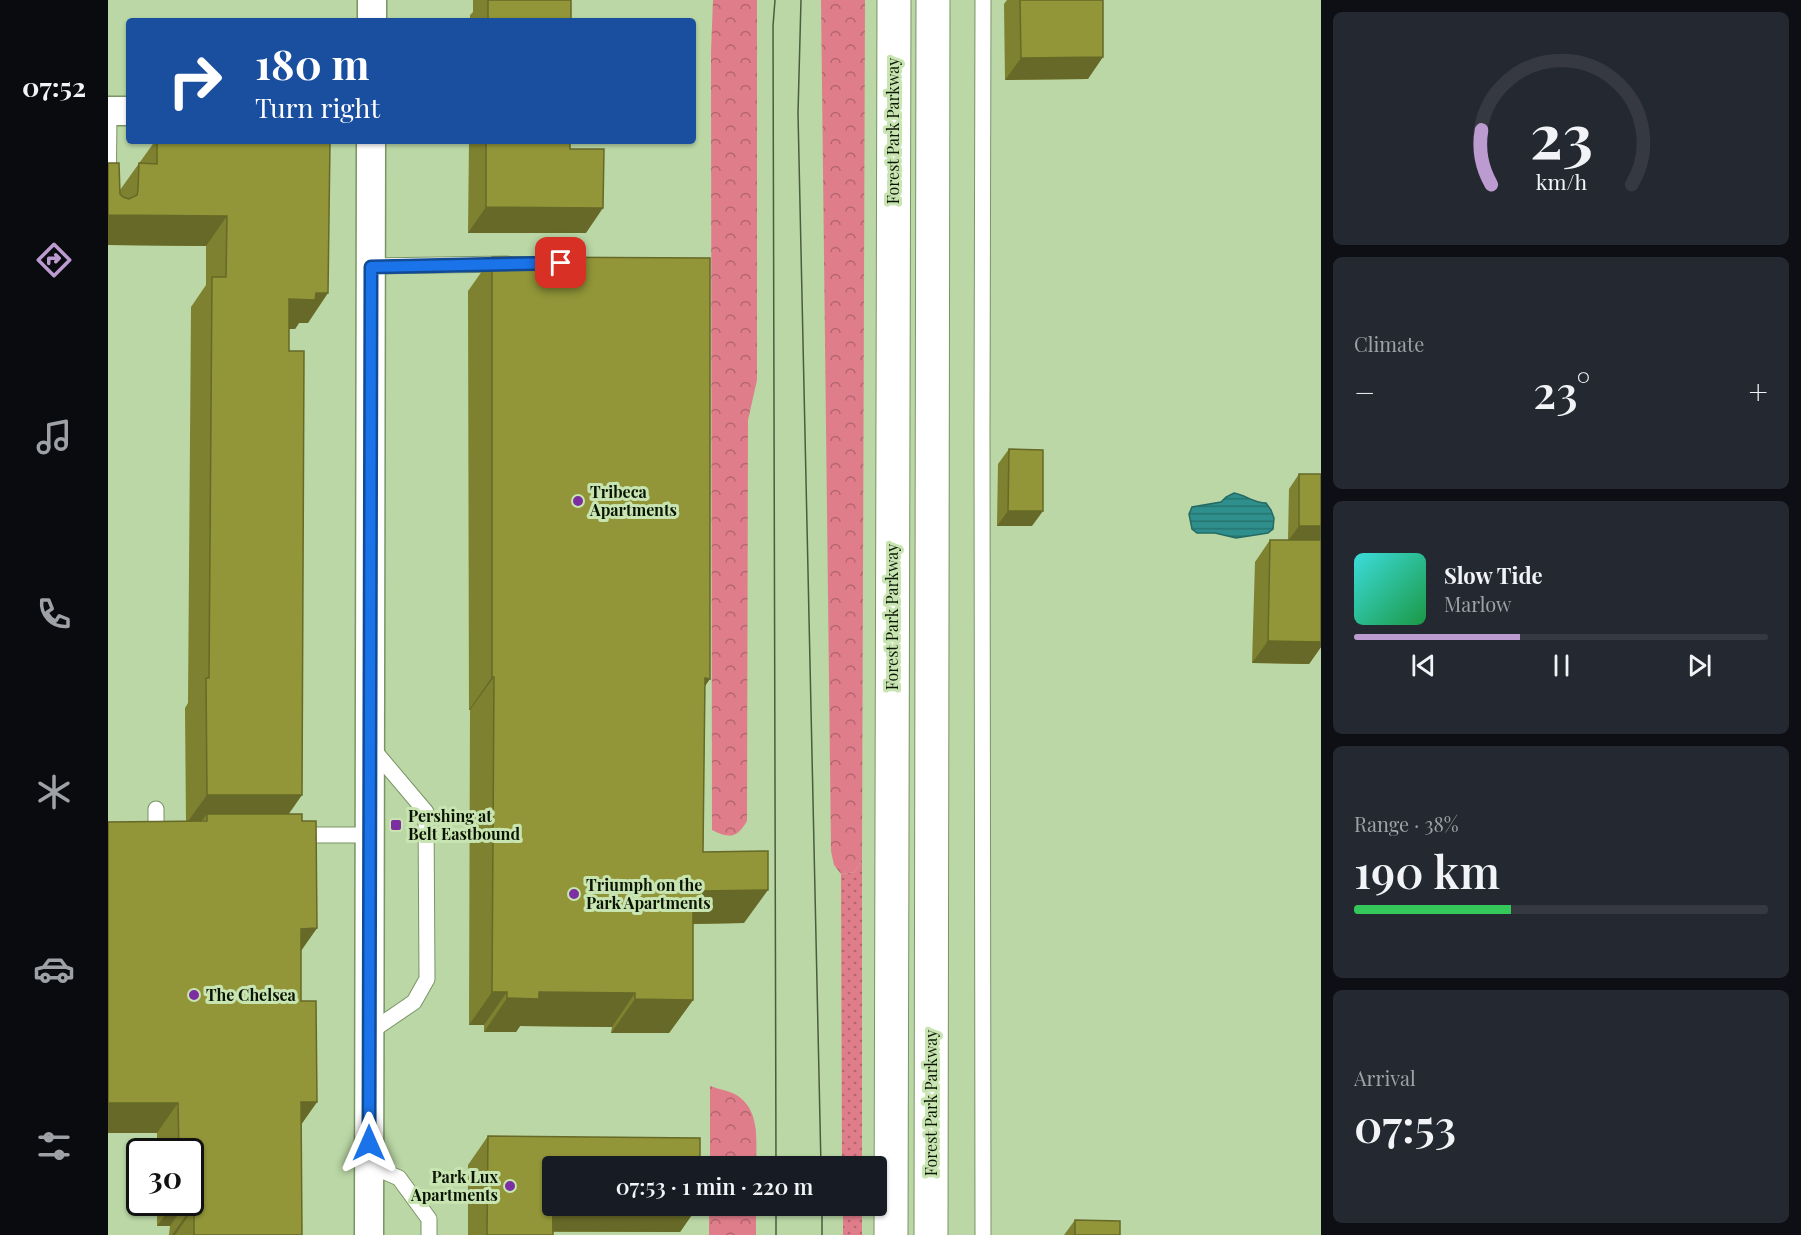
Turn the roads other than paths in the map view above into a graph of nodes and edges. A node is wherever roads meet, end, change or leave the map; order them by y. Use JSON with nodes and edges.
{"nodes":[{"id":1,"x":372,"y":0,"type":"edge"},
{"id":2,"x":894,"y":0,"type":"edge"},
{"id":3,"x":933,"y":0,"type":"edge"},
{"id":4,"x":983,"y":0,"type":"edge"},
{"id":5,"x":372,"y":18,"type":"edge"},
{"id":6,"x":115,"y":111,"type":"edge"},
{"id":7,"x":371,"y":144,"type":"edge"},
{"id":8,"x":108,"y":219,"type":"edge"},
{"id":9,"x":526,"y":264,"type":"edge"},
{"id":10,"x":371,"y":267,"type":"junction"},
{"id":11,"x":370,"y":746,"type":"junction"},
{"id":12,"x":156,"y":809,"type":"dead end"},
{"id":13,"x":187,"y":834,"type":"edge"},
{"id":14,"x":279,"y":834,"type":"edge"},
{"id":15,"x":370,"y":835,"type":"junction"},
{"id":16,"x":370,"y":1032,"type":"junction"},
{"id":17,"x":369,"y":1165,"type":"junction"},
{"id":18,"x":369,"y":1235,"type":"edge"},
{"id":19,"x":429,"y":1235,"type":"edge"},
{"id":20,"x":891,"y":1235,"type":"edge"},
{"id":21,"x":931,"y":1235,"type":"edge"},
{"id":22,"x":983,"y":1235,"type":"edge"}],
"edges":[{"from":1,"to":5,"type":"street"},
{"from":2,"to":20,"type":"main road","name":"Forest Park Parkway"},
{"from":3,"to":21,"type":"main road","name":"Forest Park Parkway"},
{"from":4,"to":22,"type":"lane"},
{"from":6,"to":8,"type":"lane"},
{"from":7,"to":10,"type":"street"},
{"from":9,"to":10,"type":"lane"},
{"from":10,"to":11,"type":"street"},
{"from":11,"to":15,"type":"street"},
{"from":11,"to":16,"type":"lane"},
{"from":12,"to":13,"type":"lane"},
{"from":14,"to":15,"type":"lane"},
{"from":15,"to":16,"type":"street"},
{"from":16,"to":17,"type":"street"},
{"from":17,"to":18,"type":"street"},
{"from":17,"to":19,"type":"lane"}]}
